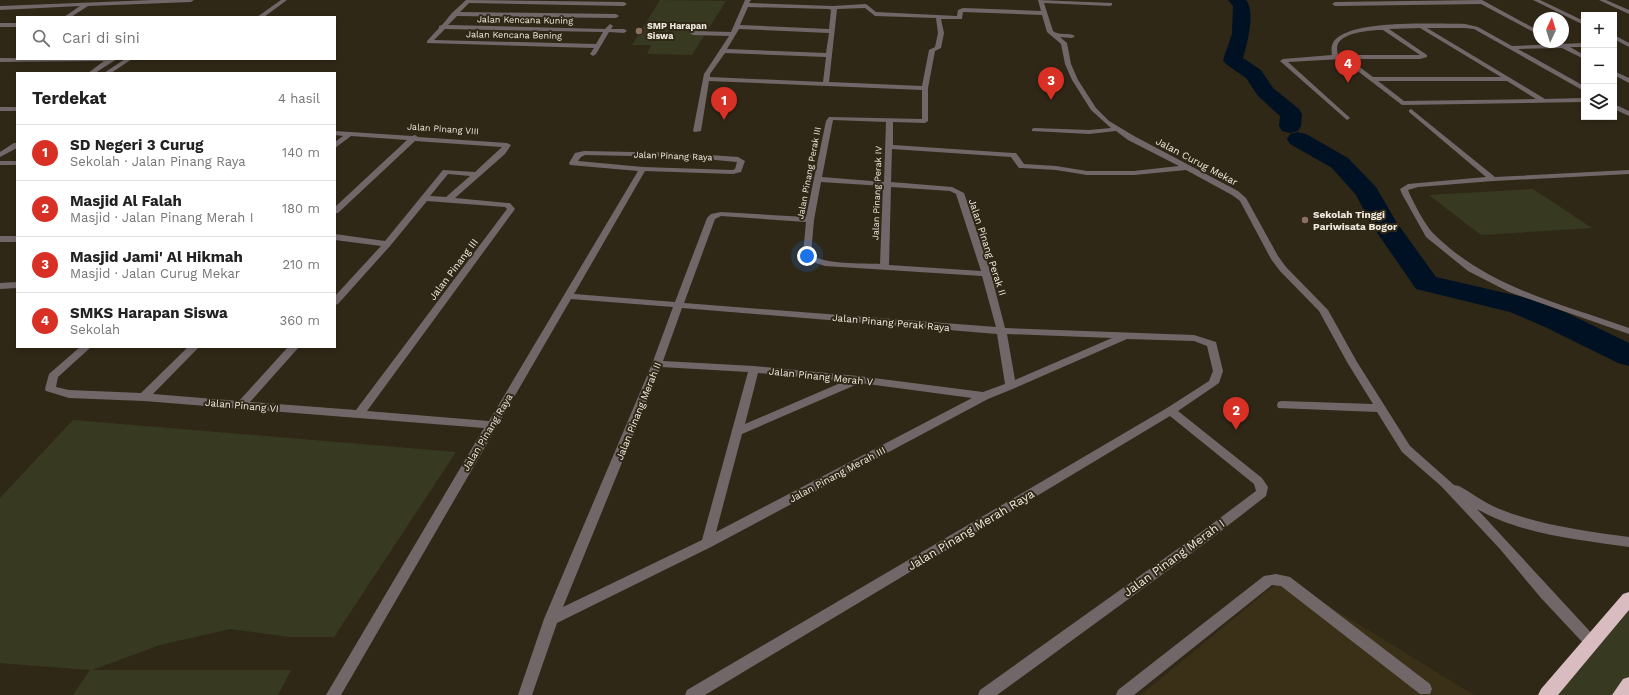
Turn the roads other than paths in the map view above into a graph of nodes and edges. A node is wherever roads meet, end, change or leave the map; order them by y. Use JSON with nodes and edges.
{"nodes":[{"id":1,"x":191,"y":0,"type":"edge"},
{"id":2,"x":284,"y":0,"type":"edge"},
{"id":3,"x":468,"y":0,"type":"edge"},
{"id":4,"x":812,"y":0,"type":"edge"},
{"id":5,"x":1041,"y":0,"type":"edge"},
{"id":6,"x":1536,"y":0,"type":"edge"},
{"id":7,"x":1602,"y":0,"type":"edge"},
{"id":8,"x":1480,"y":1,"type":"edge"},
{"id":9,"x":625,"y":2,"type":"edge"},
{"id":10,"x":747,"y":2,"type":"edge"},
{"id":11,"x":1379,"y":2,"type":"edge"},
{"id":12,"x":88,"y":4,"type":"junction"},
{"id":13,"x":1110,"y":4,"type":"dead end"},
{"id":14,"x":1335,"y":4,"type":"dead end"},
{"id":15,"x":802,"y":6,"type":"junction"},
{"id":16,"x":0,"y":8,"type":"edge"},
{"id":17,"x":833,"y":8,"type":"junction"},
{"id":18,"x":1629,"y":12,"type":"edge"},
{"id":19,"x":1044,"y":13,"type":"junction"},
{"id":20,"x":454,"y":14,"type":"junction"},
{"id":21,"x":69,"y":16,"type":"edge"},
{"id":22,"x":261,"y":16,"type":"edge"},
{"id":23,"x":616,"y":16,"type":"junction"},
{"id":24,"x":938,"y":17,"type":"junction"},
{"id":25,"x":1581,"y":22,"type":"edge"},
{"id":26,"x":0,"y":25,"type":"edge"},
{"id":27,"x":16,"y":25,"type":"edge"},
{"id":28,"x":1422,"y":26,"type":"junction"},
{"id":29,"x":441,"y":27,"type":"junction"},
{"id":30,"x":736,"y":27,"type":"junction"},
{"id":31,"x":1385,"y":28,"type":"junction"},
{"id":32,"x":607,"y":30,"type":"junction"},
{"id":33,"x":1533,"y":30,"type":"edge"},
{"id":34,"x":624,"y":31,"type":"dead end"},
{"id":35,"x":831,"y":31,"type":"junction"},
{"id":36,"x":693,"y":33,"type":"dead end"},
{"id":37,"x":732,"y":34,"type":"junction"},
{"id":38,"x":1053,"y":35,"type":"junction"},
{"id":39,"x":1072,"y":36,"type":"dead end"},
{"id":40,"x":1617,"y":38,"type":"edge"},
{"id":41,"x":1617,"y":44,"type":"edge"},
{"id":42,"x":1629,"y":44,"type":"edge"},
{"id":43,"x":1581,"y":45,"type":"edge"},
{"id":44,"x":598,"y":46,"type":"junction"},
{"id":45,"x":1569,"y":46,"type":"edge"},
{"id":46,"x":1533,"y":47,"type":"edge"},
{"id":47,"x":1509,"y":48,"type":"junction"},
{"id":48,"x":1567,"y":48,"type":"edge"},
{"id":49,"x":723,"y":51,"type":"junction"},
{"id":50,"x":594,"y":54,"type":"dead end"},
{"id":51,"x":829,"y":55,"type":"junction"},
{"id":52,"x":1581,"y":55,"type":"edge"},
{"id":53,"x":1334,"y":57,"type":"junction"},
{"id":54,"x":1343,"y":57,"type":"junction"},
{"id":55,"x":0,"y":60,"type":"edge"},
{"id":56,"x":16,"y":60,"type":"edge"},
{"id":57,"x":110,"y":60,"type":"edge"},
{"id":58,"x":127,"y":60,"type":"edge"},
{"id":59,"x":92,"y":72,"type":"edge"},
{"id":60,"x":108,"y":72,"type":"edge"},
{"id":61,"x":1617,"y":75,"type":"edge"},
{"id":62,"x":706,"y":79,"type":"junction"},
{"id":63,"x":1371,"y":79,"type":"junction"},
{"id":64,"x":1509,"y":79,"type":"junction"},
{"id":65,"x":1629,"y":81,"type":"edge"},
{"id":66,"x":826,"y":84,"type":"junction"},
{"id":67,"x":1581,"y":87,"type":"edge"},
{"id":68,"x":925,"y":88,"type":"junction"},
{"id":69,"x":1543,"y":100,"type":"junction"},
{"id":70,"x":1581,"y":100,"type":"edge"},
{"id":71,"x":1406,"y":107,"type":"junction"},
{"id":72,"x":1617,"y":108,"type":"edge"},
{"id":73,"x":0,"y":109,"type":"edge"},
{"id":74,"x":16,"y":109,"type":"edge"},
{"id":75,"x":1629,"y":114,"type":"edge"},
{"id":76,"x":1347,"y":118,"type":"dead end"},
{"id":77,"x":890,"y":120,"type":"junction"},
{"id":78,"x":1117,"y":129,"type":"junction"},
{"id":79,"x":1034,"y":130,"type":"dead end"},
{"id":80,"x":697,"y":131,"type":"dead end"},
{"id":81,"x":336,"y":132,"type":"edge"},
{"id":82,"x":350,"y":133,"type":"junction"},
{"id":83,"x":414,"y":137,"type":"junction"},
{"id":84,"x":336,"y":145,"type":"edge"},
{"id":85,"x":16,"y":146,"type":"edge"},
{"id":86,"x":889,"y":147,"type":"junction"},
{"id":87,"x":0,"y":155,"type":"edge"},
{"id":88,"x":0,"y":163,"type":"edge"},
{"id":89,"x":16,"y":163,"type":"edge"},
{"id":90,"x":1186,"y":168,"type":"junction"},
{"id":91,"x":643,"y":169,"type":"junction"},
{"id":92,"x":1629,"y":172,"type":"edge"},
{"id":93,"x":476,"y":174,"type":"junction"},
{"id":94,"x":817,"y":179,"type":"junction"},
{"id":95,"x":1493,"y":179,"type":"junction"},
{"id":96,"x":887,"y":184,"type":"junction"},
{"id":97,"x":424,"y":198,"type":"junction"},
{"id":98,"x":449,"y":199,"type":"junction"},
{"id":99,"x":336,"y":211,"type":"edge"},
{"id":100,"x":810,"y":220,"type":"junction"},
{"id":101,"x":336,"y":237,"type":"edge"},
{"id":102,"x":0,"y":239,"type":"edge"},
{"id":103,"x":16,"y":239,"type":"edge"},
{"id":104,"x":387,"y":244,"type":"junction"},
{"id":105,"x":884,"y":267,"type":"junction"},
{"id":106,"x":987,"y":274,"type":"junction"},
{"id":107,"x":16,"y":285,"type":"edge"},
{"id":108,"x":0,"y":286,"type":"edge"},
{"id":109,"x":568,"y":296,"type":"junction"},
{"id":110,"x":336,"y":301,"type":"edge"},
{"id":111,"x":680,"y":304,"type":"junction"},
{"id":112,"x":1002,"y":331,"type":"junction"},
{"id":113,"x":1629,"y":332,"type":"edge"},
{"id":114,"x":1124,"y":336,"type":"junction"},
{"id":115,"x":1212,"y":344,"type":"joint"},
{"id":116,"x":85,"y":348,"type":"edge"},
{"id":117,"x":193,"y":348,"type":"edge"},
{"id":118,"x":293,"y":348,"type":"edge"},
{"id":119,"x":657,"y":364,"type":"junction"},
{"id":120,"x":754,"y":369,"type":"junction"},
{"id":121,"x":858,"y":379,"type":"junction"},
{"id":122,"x":1011,"y":386,"type":"junction"},
{"id":123,"x":984,"y":396,"type":"junction"},
{"id":124,"x":144,"y":397,"type":"junction"},
{"id":125,"x":242,"y":404,"type":"junction"},
{"id":126,"x":1282,"y":405,"type":"dead end"},
{"id":127,"x":1381,"y":408,"type":"junction"},
{"id":128,"x":1171,"y":411,"type":"junction"},
{"id":129,"x":358,"y":415,"type":"junction"},
{"id":130,"x":491,"y":425,"type":"junction"},
{"id":131,"x":738,"y":430,"type":"junction"},
{"id":132,"x":1445,"y":483,"type":"junction"},
{"id":133,"x":1629,"y":542,"type":"edge"},
{"id":134,"x":707,"y":543,"type":"junction"},
{"id":135,"x":1629,"y":600,"type":"edge"},
{"id":136,"x":551,"y":618,"type":"junction"},
{"id":137,"x":1591,"y":642,"type":"junction"},
{"id":138,"x":1629,"y":686,"type":"edge"},
{"id":139,"x":1425,"y":689,"type":"dead end"},
{"id":140,"x":333,"y":695,"type":"edge"},
{"id":141,"x":525,"y":695,"type":"edge"},
{"id":142,"x":692,"y":695,"type":"edge"},
{"id":143,"x":984,"y":695,"type":"edge"},
{"id":144,"x":1123,"y":695,"type":"edge"},
{"id":145,"x":1547,"y":695,"type":"edge"},
{"id":146,"x":1621,"y":695,"type":"edge"}],
"edges":[{"from":1,"to":12,"type":"street"},
{"from":2,"to":22,"type":"street"},
{"from":3,"to":9,"type":"street"},
{"from":3,"to":20,"type":"street"},
{"from":4,"to":15,"type":"street"},
{"from":5,"to":13,"type":"street"},
{"from":5,"to":19,"type":"street","name":"Jalan Curug Mekar"},
{"from":6,"to":25,"type":"street"},
{"from":7,"to":18,"type":"street"},
{"from":8,"to":11,"type":"street"},
{"from":8,"to":33,"type":"street"},
{"from":9,"to":23,"type":"street"},
{"from":10,"to":15,"type":"street"},
{"from":10,"to":30,"type":"street"},
{"from":11,"to":14,"type":"street"},
{"from":12,"to":16,"type":"street"},
{"from":12,"to":21,"type":"street"},
{"from":15,"to":17,"type":"street"},
{"from":17,"to":24,"type":"street"},
{"from":17,"to":35,"type":"street"},
{"from":19,"to":24,"type":"street"},
{"from":19,"to":38,"type":"street","name":"Jalan Curug Mekar"},
{"from":20,"to":23,"type":"street"},
{"from":20,"to":29,"type":"street"},
{"from":23,"to":32,"type":"street"},
{"from":24,"to":68,"type":"street","name":"Jalan Pinang Perak III"},
{"from":26,"to":27,"type":"street"},
{"from":28,"to":31,"type":"street"},
{"from":28,"to":47,"type":"street"},
{"from":28,"to":64,"type":"street"},
{"from":29,"to":32,"type":"street","name":"Jalan Kencana Kuning"},
{"from":29,"to":44,"type":"street","name":"Jalan Kencana Bening"},
{"from":30,"to":35,"type":"street"},
{"from":30,"to":37,"type":"street"},
{"from":31,"to":53,"type":"street"},
{"from":31,"to":54,"type":"street"},
{"from":32,"to":34,"type":"street","name":"Jalan Kencana Kuning"},
{"from":32,"to":44,"type":"street"},
{"from":35,"to":51,"type":"street"},
{"from":36,"to":37,"type":"street"},
{"from":37,"to":49,"type":"street"},
{"from":38,"to":39,"type":"street"},
{"from":38,"to":78,"type":"street","name":"Jalan Curug Mekar"},
{"from":40,"to":42,"type":"street"},
{"from":41,"to":42,"type":"street"},
{"from":43,"to":45,"type":"street"},
{"from":44,"to":50,"type":"street"},
{"from":46,"to":47,"type":"street"},
{"from":47,"to":67,"type":"street"},
{"from":48,"to":52,"type":"street"},
{"from":49,"to":51,"type":"street"},
{"from":49,"to":62,"type":"street"},
{"from":51,"to":66,"type":"street"},
{"from":53,"to":54,"type":"street"},
{"from":53,"to":76,"type":"street"},
{"from":54,"to":63,"type":"street"},
{"from":55,"to":56,"type":"street"},
{"from":57,"to":59,"type":"street"},
{"from":58,"to":60,"type":"street"},
{"from":61,"to":65,"type":"street"},
{"from":62,"to":66,"type":"street"},
{"from":62,"to":80,"type":"street"},
{"from":63,"to":64,"type":"street"},
{"from":63,"to":71,"type":"street"},
{"from":64,"to":69,"type":"street"},
{"from":66,"to":68,"type":"street"},
{"from":68,"to":77,"type":"street","name":"Jalan Pinang Perak III"},
{"from":69,"to":70,"type":"street"},
{"from":69,"to":71,"type":"street"},
{"from":71,"to":95,"type":"street"},
{"from":72,"to":75,"type":"street"},
{"from":73,"to":74,"type":"street"},
{"from":77,"to":86,"type":"street","name":"Jalan Pinang Perak IV"},
{"from":77,"to":94,"type":"street","name":"Jalan Pinang Perak III"},
{"from":78,"to":79,"type":"street"},
{"from":78,"to":90,"type":"street","name":"Jalan Curug Mekar"},
{"from":81,"to":82,"type":"street","name":"Jalan Pinang VIII"},
{"from":82,"to":83,"type":"street","name":"Jalan Pinang VIII"},
{"from":82,"to":84,"type":"street"},
{"from":83,"to":93,"type":"street","name":"Jalan Pinang VIII"},
{"from":83,"to":99,"type":"street"},
{"from":85,"to":87,"type":"street"},
{"from":86,"to":90,"type":"street"},
{"from":86,"to":96,"type":"street","name":"Jalan Pinang Perak IV"},
{"from":88,"to":89,"type":"street"},
{"from":90,"to":127,"type":"street","name":"Jalan Curug Mekar"},
{"from":91,"to":91,"type":"street","name":"Jalan Pinang Raya"},
{"from":91,"to":109,"type":"street","name":"Jalan Pinang Raya"},
{"from":92,"to":95,"type":"street"},
{"from":93,"to":97,"type":"street"},
{"from":93,"to":98,"type":"street","name":"Jalan Pinang VIII"},
{"from":94,"to":96,"type":"street","name":"Jalan Pinang Perak II"},
{"from":94,"to":100,"type":"street","name":"Jalan Pinang Perak III"},
{"from":95,"to":113,"type":"street"},
{"from":96,"to":105,"type":"street","name":"Jalan Pinang Perak IV"},
{"from":96,"to":106,"type":"street","name":"Jalan Pinang Perak II"},
{"from":97,"to":98,"type":"street","name":"Jalan Pinang III"},
{"from":97,"to":104,"type":"street"},
{"from":98,"to":129,"type":"street","name":"Jalan Pinang III"},
{"from":100,"to":105,"type":"street","name":"Jalan Pinang Perak III"},
{"from":100,"to":111,"type":"street","name":"Jalan Pinang Merah II"},
{"from":101,"to":104,"type":"street"},
{"from":102,"to":103,"type":"street"},
{"from":104,"to":110,"type":"street"},
{"from":105,"to":106,"type":"street","name":"Jalan Pinang Perak III"},
{"from":106,"to":112,"type":"street","name":"Jalan Pinang Perak II"},
{"from":107,"to":108,"type":"street"},
{"from":109,"to":111,"type":"street","name":"Jalan Pinang Perak Raya"},
{"from":109,"to":130,"type":"street","name":"Jalan Pinang Raya"},
{"from":111,"to":112,"type":"street","name":"Jalan Pinang Perak Raya"},
{"from":111,"to":119,"type":"street","name":"Jalan Pinang Merah II"},
{"from":112,"to":114,"type":"street","name":"Jalan Pinang Perak Raya"},
{"from":112,"to":122,"type":"street","name":"Jalan Pinang Perak II"},
{"from":114,"to":115,"type":"street","name":"Jalan Pinang Perak Raya"},
{"from":114,"to":122,"type":"street","name":"Jalan Pinang Merah III"},
{"from":115,"to":128,"type":"street","name":"Jalan Pinang Merah Raya"},
{"from":116,"to":124,"type":"street","name":"Jalan Pinang VI"},
{"from":117,"to":124,"type":"street"},
{"from":118,"to":125,"type":"street"},
{"from":119,"to":120,"type":"street","name":"Jalan Pinang Merah V"},
{"from":119,"to":136,"type":"street","name":"Jalan Pinang Merah II"},
{"from":120,"to":121,"type":"street","name":"Jalan Pinang Merah V"},
{"from":120,"to":131,"type":"street"},
{"from":121,"to":123,"type":"street","name":"Jalan Pinang Merah V"},
{"from":121,"to":131,"type":"street"},
{"from":122,"to":123,"type":"street","name":"Jalan Pinang Merah III"},
{"from":123,"to":134,"type":"street","name":"Jalan Pinang Merah III"},
{"from":124,"to":125,"type":"street","name":"Jalan Pinang VI"},
{"from":125,"to":129,"type":"street","name":"Jalan Pinang VI"},
{"from":126,"to":127,"type":"street"},
{"from":127,"to":132,"type":"street","name":"Jalan Curug Mekar"},
{"from":128,"to":142,"type":"street","name":"Jalan Pinang Merah Raya"},
{"from":128,"to":143,"type":"street","name":"Jalan Pinang Merah I"},
{"from":129,"to":130,"type":"street","name":"Jalan Pinang VI"},
{"from":130,"to":140,"type":"street","name":"Jalan Pinang Raya"},
{"from":131,"to":134,"type":"street"},
{"from":132,"to":133,"type":"street"},
{"from":132,"to":137,"type":"street"},
{"from":134,"to":136,"type":"street","name":"Jalan Pinang Merah III"},
{"from":135,"to":137,"type":"highway"},
{"from":136,"to":141,"type":"street","name":"Jalan Pinang Merah II"},
{"from":137,"to":145,"type":"highway"},
{"from":138,"to":146,"type":"highway"},
{"from":139,"to":144,"type":"street"}]}
